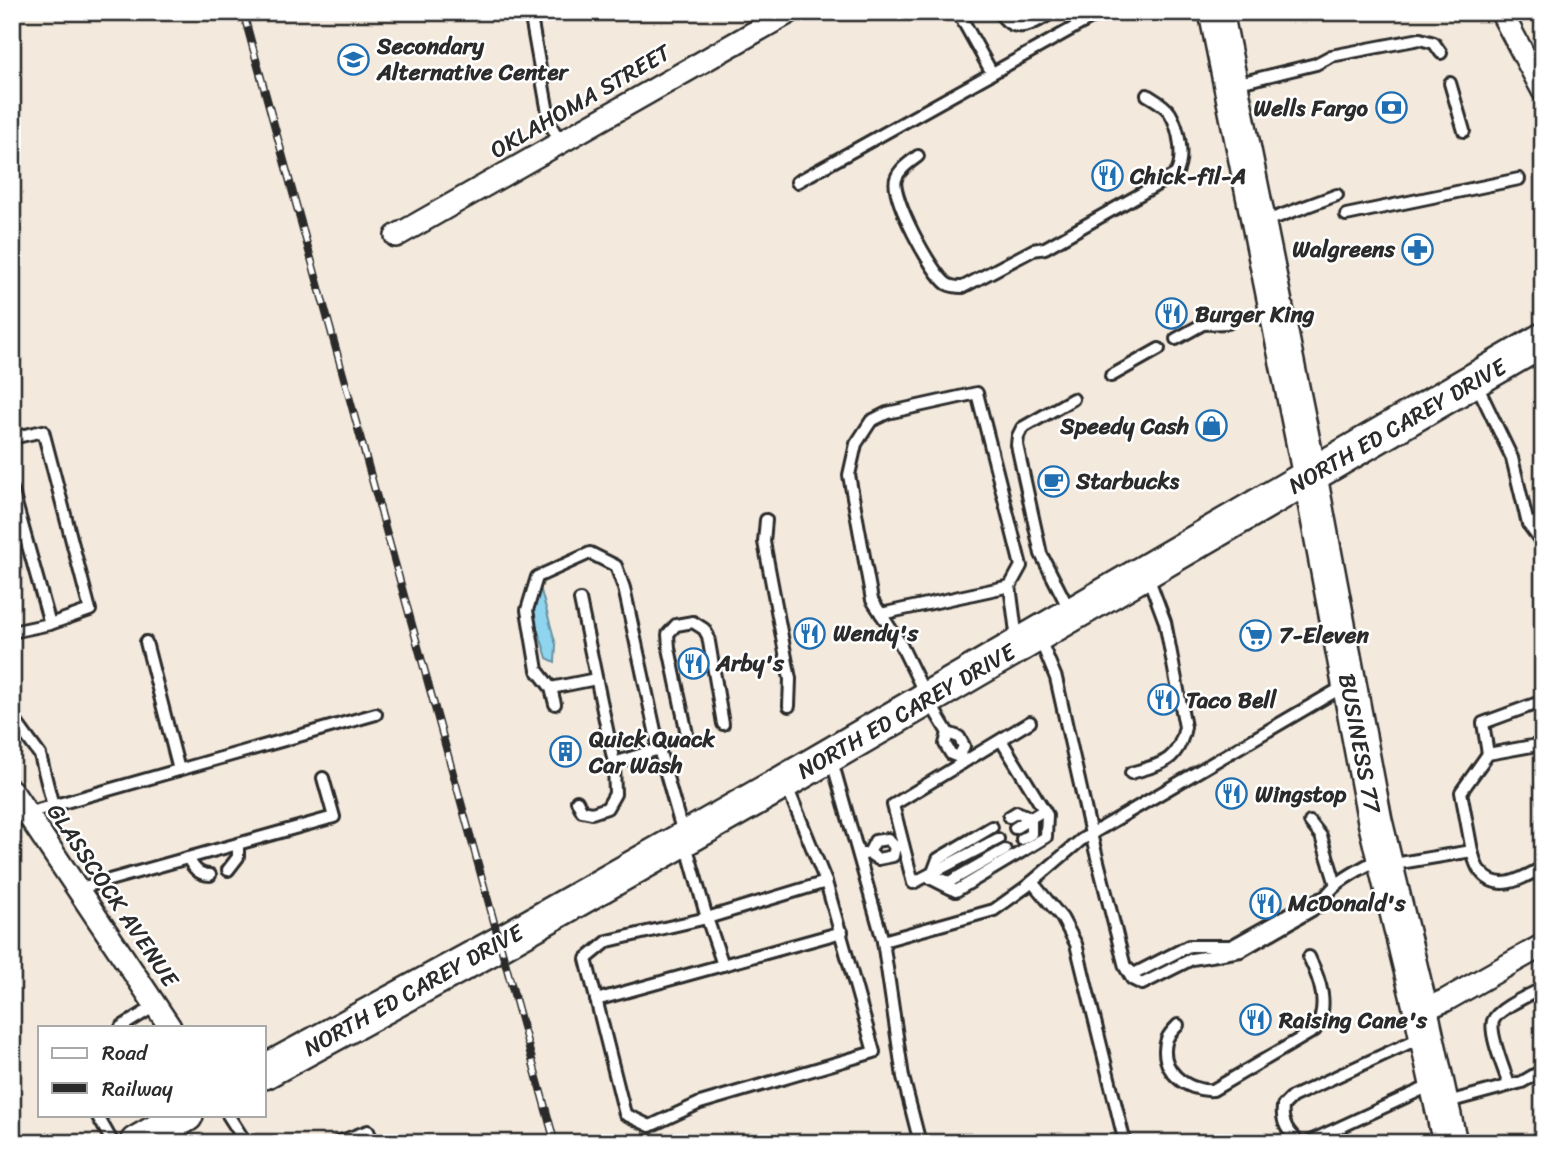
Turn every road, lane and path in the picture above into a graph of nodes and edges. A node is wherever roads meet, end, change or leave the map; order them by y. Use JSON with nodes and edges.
{"nodes":[{"id":1,"x":530,"y":12,"type":"edge"},
{"id":2,"x":958,"y":12,"type":"edge"},
{"id":3,"x":999,"y":12,"type":"edge"},
{"id":4,"x":1053,"y":12,"type":"edge"},
{"id":5,"x":1102,"y":12,"type":"edge"},
{"id":6,"x":1216,"y":12,"type":"edge"},
{"id":7,"x":1502,"y":12,"type":"edge"},
{"id":8,"x":787,"y":13,"type":"edge"},
{"id":9,"x":1441,"y":53,"type":"dead end"},
{"id":10,"x":992,"y":73,"type":"junction"},
{"id":11,"x":1450,"y":83,"type":"dead end"},
{"id":12,"x":1231,"y":85,"type":"junction"},
{"id":13,"x":1543,"y":91,"type":"edge"},
{"id":14,"x":1147,"y":95,"type":"dead end"},
{"id":15,"x":1464,"y":131,"type":"dead end"},
{"id":16,"x":561,"y":143,"type":"junction"},
{"id":17,"x":918,"y":156,"type":"dead end"},
{"id":18,"x":1519,"y":179,"type":"dead end"},
{"id":19,"x":797,"y":182,"type":"dead end"},
{"id":20,"x":1337,"y":195,"type":"dead end"},
{"id":21,"x":1346,"y":215,"type":"dead end"},
{"id":22,"x":1259,"y":224,"type":"junction"},
{"id":23,"x":396,"y":236,"type":"dead end"},
{"id":24,"x":1228,"y":323,"type":"dead end"},
{"id":25,"x":1176,"y":339,"type":"dead end"},
{"id":26,"x":1543,"y":340,"type":"edge"},
{"id":27,"x":1159,"y":349,"type":"dead end"},
{"id":28,"x":1111,"y":376,"type":"dead end"},
{"id":29,"x":1475,"y":380,"type":"junction"},
{"id":30,"x":1073,"y":399,"type":"dead end"},
{"id":31,"x":12,"y":438,"type":"edge"},
{"id":32,"x":1310,"y":476,"type":"junction"},
{"id":33,"x":12,"y":489,"type":"edge"},
{"id":34,"x":766,"y":520,"type":"dead end"},
{"id":35,"x":1543,"y":520,"type":"edge"},
{"id":36,"x":1528,"y":524,"type":"junction"},
{"id":37,"x":1543,"y":544,"type":"edge"},
{"id":38,"x":1147,"y":572,"type":"junction"},
{"id":39,"x":1010,"y":586,"type":"junction"},
{"id":40,"x":580,"y":600,"type":"dead end"},
{"id":41,"x":881,"y":614,"type":"junction"},
{"id":42,"x":1072,"y":615,"type":"junction"},
{"id":43,"x":50,"y":625,"type":"junction"},
{"id":44,"x":12,"y":632,"type":"edge"},
{"id":45,"x":1028,"y":640,"type":"junction"},
{"id":46,"x":146,"y":642,"type":"dead end"},
{"id":47,"x":596,"y":679,"type":"junction"},
{"id":48,"x":1349,"y":684,"type":"junction"},
{"id":49,"x":551,"y":688,"type":"junction"},
{"id":50,"x":927,"y":698,"type":"junction"},
{"id":51,"x":1543,"y":701,"type":"edge"},
{"id":52,"x":555,"y":704,"type":"dead end"},
{"id":53,"x":789,"y":706,"type":"dead end"},
{"id":54,"x":12,"y":713,"type":"edge"},
{"id":55,"x":376,"y":714,"type":"dead end"},
{"id":56,"x":1030,"y":722,"type":"dead end"},
{"id":57,"x":723,"y":724,"type":"dead end"},
{"id":58,"x":688,"y":739,"type":"dead end"},
{"id":59,"x":1001,"y":740,"type":"junction"},
{"id":60,"x":1543,"y":744,"type":"edge"},
{"id":61,"x":659,"y":750,"type":"junction"},
{"id":62,"x":830,"y":754,"type":"junction"},
{"id":63,"x":1488,"y":754,"type":"junction"},
{"id":64,"x":961,"y":760,"type":"junction"},
{"id":65,"x":614,"y":764,"type":"junction"},
{"id":66,"x":178,"y":770,"type":"junction"},
{"id":67,"x":1131,"y":773,"type":"dead end"},
{"id":68,"x":323,"y":778,"type":"dead end"},
{"id":69,"x":785,"y":782,"type":"junction"},
{"id":70,"x":12,"y":791,"type":"edge"},
{"id":71,"x":577,"y":801,"type":"dead end"},
{"id":72,"x":53,"y":806,"type":"junction"},
{"id":73,"x":1044,"y":810,"type":"junction"},
{"id":74,"x":27,"y":813,"type":"junction"},
{"id":75,"x":1009,"y":817,"type":"dead end"},
{"id":76,"x":1031,"y":818,"type":"junction"},
{"id":77,"x":1310,"y":822,"type":"dead end"},
{"id":78,"x":992,"y":827,"type":"dead end"},
{"id":79,"x":1015,"y":828,"type":"dead end"},
{"id":80,"x":1091,"y":834,"type":"junction"},
{"id":81,"x":683,"y":839,"type":"junction"},
{"id":82,"x":998,"y":839,"type":"dead end"},
{"id":83,"x":1022,"y":839,"type":"dead end"},
{"id":84,"x":238,"y":844,"type":"junction"},
{"id":85,"x":899,"y":846,"type":"junction"},
{"id":86,"x":1005,"y":850,"type":"dead end"},
{"id":87,"x":1472,"y":851,"type":"junction"},
{"id":88,"x":864,"y":854,"type":"junction"},
{"id":89,"x":188,"y":858,"type":"junction"},
{"id":90,"x":1385,"y":860,"type":"junction"},
{"id":91,"x":1543,"y":867,"type":"edge"},
{"id":92,"x":228,"y":870,"type":"dead end"},
{"id":93,"x":210,"y":876,"type":"dead end"},
{"id":94,"x":930,"y":876,"type":"junction"},
{"id":95,"x":826,"y":882,"type":"junction"},
{"id":96,"x":1032,"y":882,"type":"junction"},
{"id":97,"x":1336,"y":885,"type":"junction"},
{"id":98,"x":77,"y":889,"type":"junction"},
{"id":99,"x":707,"y":918,"type":"junction"},
{"id":100,"x":842,"y":932,"type":"junction"},
{"id":101,"x":883,"y":941,"type":"junction"},
{"id":102,"x":1543,"y":945,"type":"edge"},
{"id":103,"x":1309,"y":957,"type":"dead end"},
{"id":104,"x":723,"y":965,"type":"junction"},
{"id":105,"x":1543,"y":988,"type":"edge"},
{"id":106,"x":596,"y":1000,"type":"junction"},
{"id":107,"x":155,"y":1006,"type":"junction"},
{"id":108,"x":1424,"y":1023,"type":"junction"},
{"id":109,"x":1178,"y":1025,"type":"dead end"},
{"id":110,"x":123,"y":1026,"type":"edge"},
{"id":111,"x":169,"y":1026,"type":"edge"},
{"id":112,"x":1543,"y":1070,"type":"edge"},
{"id":113,"x":266,"y":1071,"type":"edge"},
{"id":114,"x":1509,"y":1086,"type":"junction"},
{"id":115,"x":1439,"y":1093,"type":"junction"},
{"id":116,"x":98,"y":1116,"type":"edge"},
{"id":117,"x":184,"y":1116,"type":"edge"},
{"id":118,"x":229,"y":1116,"type":"edge"},
{"id":119,"x":113,"y":1143,"type":"edge"},
{"id":120,"x":137,"y":1143,"type":"edge"},
{"id":121,"x":246,"y":1143,"type":"edge"},
{"id":122,"x":336,"y":1143,"type":"edge"},
{"id":123,"x":373,"y":1143,"type":"edge"},
{"id":124,"x":920,"y":1143,"type":"edge"},
{"id":125,"x":1125,"y":1143,"type":"edge"},
{"id":126,"x":1300,"y":1143,"type":"edge"},
{"id":127,"x":1306,"y":1143,"type":"edge"},
{"id":128,"x":1450,"y":1143,"type":"edge"}],
"edges":[{"from":1,"to":16,"type":"lane"},
{"from":2,"to":10,"type":"lane"},
{"from":3,"to":4,"type":"lane"},
{"from":5,"to":10,"type":"lane"},
{"from":6,"to":12,"type":"main road","name":"BUSINESS 77"},
{"from":7,"to":13,"type":"street"},
{"from":8,"to":16,"type":"street","name":"OKLAHOMA STREET"},
{"from":9,"to":12,"type":"lane"},
{"from":10,"to":19,"type":"lane"},
{"from":11,"to":15,"type":"lane"},
{"from":12,"to":22,"type":"main road","name":"BUSINESS 77"},
{"from":14,"to":17,"type":"lane"},
{"from":16,"to":23,"type":"street","name":"OKLAHOMA STREET"},
{"from":18,"to":21,"type":"lane"},
{"from":20,"to":22,"type":"lane"},
{"from":22,"to":32,"type":"main road","name":"BUSINESS 77"},
{"from":24,"to":25,"type":"lane"},
{"from":26,"to":29,"type":"main road","name":"NORTH ED CAREY DRIVE"},
{"from":27,"to":28,"type":"lane"},
{"from":29,"to":32,"type":"main road","name":"NORTH ED CAREY DRIVE"},
{"from":29,"to":36,"type":"lane"},
{"from":30,"to":42,"type":"lane"},
{"from":31,"to":43,"type":"lane"},
{"from":32,"to":38,"type":"main road","name":"NORTH ED CAREY DRIVE"},
{"from":32,"to":48,"type":"main road","name":"BUSINESS 77"},
{"from":33,"to":43,"type":"lane"},
{"from":34,"to":53,"type":"lane"},
{"from":35,"to":36,"type":"lane"},
{"from":36,"to":37,"type":"lane"},
{"from":38,"to":42,"type":"main road","name":"NORTH ED CAREY DRIVE"},
{"from":38,"to":67,"type":"lane"},
{"from":39,"to":41,"type":"lane"},
{"from":39,"to":41,"type":"lane"},
{"from":39,"to":45,"type":"lane"},
{"from":40,"to":47,"type":"lane"},
{"from":41,"to":50,"type":"lane"},
{"from":42,"to":45,"type":"main road","name":"NORTH ED CAREY DRIVE"},
{"from":43,"to":44,"type":"lane"},
{"from":45,"to":50,"type":"main road","name":"NORTH ED CAREY DRIVE"},
{"from":45,"to":80,"type":"lane"},
{"from":46,"to":66,"type":"lane"},
{"from":47,"to":49,"type":"lane"},
{"from":47,"to":65,"type":"lane"},
{"from":48,"to":80,"type":"lane"},
{"from":48,"to":90,"type":"main road","name":"BUSINESS 77"},
{"from":49,"to":52,"type":"lane"},
{"from":49,"to":61,"type":"lane"},
{"from":50,"to":62,"type":"main road","name":"NORTH ED CAREY DRIVE"},
{"from":50,"to":64,"type":"lane"},
{"from":51,"to":63,"type":"lane"},
{"from":54,"to":72,"type":"lane"},
{"from":55,"to":66,"type":"lane"},
{"from":56,"to":59,"type":"lane"},
{"from":57,"to":58,"type":"lane"},
{"from":59,"to":64,"type":"lane"},
{"from":59,"to":73,"type":"lane"},
{"from":60,"to":63,"type":"lane"},
{"from":61,"to":65,"type":"lane"},
{"from":61,"to":81,"type":"lane"},
{"from":62,"to":69,"type":"main road","name":"NORTH ED CAREY DRIVE"},
{"from":62,"to":88,"type":"lane"},
{"from":63,"to":87,"type":"lane"},
{"from":64,"to":85,"type":"lane"},
{"from":65,"to":71,"type":"lane"},
{"from":66,"to":72,"type":"lane"},
{"from":68,"to":84,"type":"lane"},
{"from":69,"to":81,"type":"main road","name":"NORTH ED CAREY DRIVE"},
{"from":69,"to":95,"type":"lane"},
{"from":70,"to":74,"type":"street","name":"GLASSCOCK AVENUE"},
{"from":72,"to":74,"type":"lane"},
{"from":73,"to":76,"type":"lane"},
{"from":73,"to":94,"type":"lane"},
{"from":74,"to":98,"type":"street","name":"GLASSCOCK AVENUE"},
{"from":75,"to":76,"type":"lane"},
{"from":76,"to":79,"type":"lane"},
{"from":76,"to":83,"type":"lane"},
{"from":77,"to":97,"type":"lane"},
{"from":78,"to":94,"type":"lane"},
{"from":80,"to":96,"type":"lane"},
{"from":80,"to":97,"type":"lane"},
{"from":81,"to":99,"type":"lane"},
{"from":81,"to":113,"type":"main road","name":"NORTH ED CAREY DRIVE"},
{"from":82,"to":94,"type":"lane"},
{"from":84,"to":89,"type":"lane"},
{"from":84,"to":92,"type":"lane"},
{"from":85,"to":88,"type":"lane"},
{"from":85,"to":94,"type":"lane"},
{"from":86,"to":94,"type":"lane"},
{"from":87,"to":90,"type":"lane"},
{"from":87,"to":91,"type":"lane"},
{"from":88,"to":101,"type":"lane"},
{"from":89,"to":93,"type":"lane"},
{"from":89,"to":98,"type":"lane"},
{"from":90,"to":97,"type":"lane"},
{"from":90,"to":108,"type":"main road","name":"BUSINESS 77"},
{"from":95,"to":99,"type":"lane"},
{"from":95,"to":100,"type":"lane"},
{"from":96,"to":101,"type":"lane"},
{"from":96,"to":125,"type":"lane"},
{"from":98,"to":107,"type":"street","name":"GLASSCOCK AVENUE"},
{"from":99,"to":104,"type":"lane"},
{"from":99,"to":106,"type":"lane"},
{"from":100,"to":104,"type":"lane"},
{"from":100,"to":106,"type":"lane"},
{"from":101,"to":124,"type":"lane"},
{"from":102,"to":108,"type":"street"},
{"from":103,"to":109,"type":"lane"},
{"from":104,"to":106,"type":"lane"},
{"from":105,"to":114,"type":"lane"},
{"from":107,"to":110,"type":"lane"},
{"from":107,"to":111,"type":"street","name":"GLASSCOCK AVENUE"},
{"from":108,"to":115,"type":"main road","name":"BUSINESS 77"},
{"from":108,"to":126,"type":"lane"},
{"from":112,"to":114,"type":"lane"},
{"from":114,"to":115,"type":"lane"},
{"from":115,"to":127,"type":"lane"},
{"from":115,"to":128,"type":"main road","name":"BUSINESS 77"},
{"from":116,"to":119,"type":"lane"},
{"from":117,"to":120,"type":"main road"},
{"from":118,"to":121,"type":"lane"},
{"from":122,"to":123,"type":"lane"}]}
